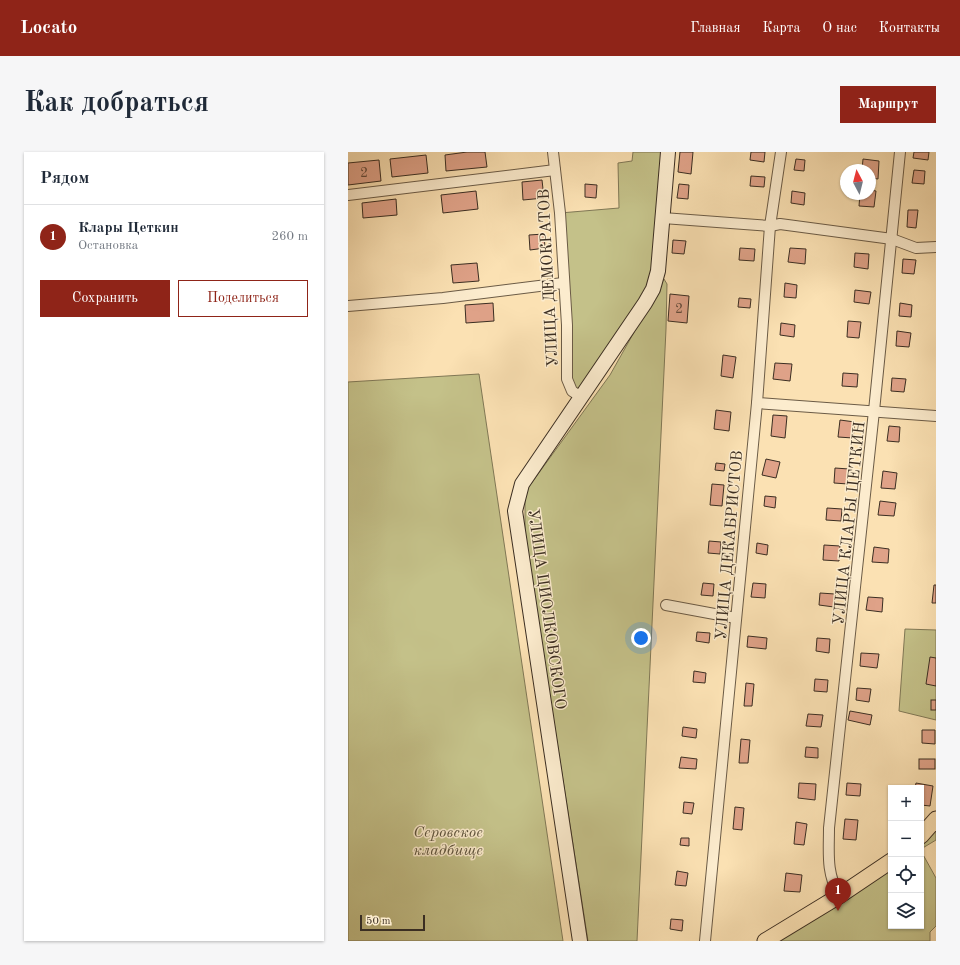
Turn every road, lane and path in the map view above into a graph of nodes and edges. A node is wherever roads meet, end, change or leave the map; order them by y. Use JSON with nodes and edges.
{"nodes":[{"id":1,"x":553,"y":152,"type":"edge"},
{"id":2,"x":668,"y":152,"type":"edge"},
{"id":3,"x":781,"y":152,"type":"edge"},
{"id":4,"x":900,"y":152,"type":"edge"},
{"id":5,"x":555,"y":170,"type":"junction"},
{"id":6,"x":348,"y":195,"type":"edge"},
{"id":7,"x":663,"y":218,"type":"junction"},
{"id":8,"x":770,"y":226,"type":"junction"},
{"id":9,"x":892,"y":239,"type":"junction"},
{"id":10,"x":936,"y":247,"type":"edge"},
{"id":11,"x":563,"y":283,"type":"junction"},
{"id":12,"x":348,"y":306,"type":"edge"},
{"id":13,"x":581,"y":397,"type":"junction"},
{"id":14,"x":756,"y":403,"type":"junction"},
{"id":15,"x":874,"y":411,"type":"junction"},
{"id":16,"x":936,"y":416,"type":"edge"},
{"id":17,"x":666,"y":605,"type":"dead end"},
{"id":18,"x":736,"y":618,"type":"junction"},
{"id":19,"x":936,"y":819,"type":"edge"},
{"id":20,"x":924,"y":833,"type":"edge"},
{"id":21,"x":888,"y":863,"type":"edge"},
{"id":22,"x":838,"y":896,"type":"junction"},
{"id":23,"x":580,"y":941,"type":"edge"},
{"id":24,"x":705,"y":941,"type":"edge"},
{"id":25,"x":765,"y":941,"type":"edge"}],
"edges":[{"from":1,"to":5,"type":"street","name":"УЛИЦА ДЕМОКРАТОВ"},
{"from":2,"to":7,"type":"main road","name":"УЛИЦА ЦИОЛКОВСКОГО"},
{"from":3,"to":8,"type":"street","name":"УЛИЦА ДЕКАБРИСТОВ"},
{"from":4,"to":9,"type":"street","name":"УЛИЦА КЛАРЫ ЦЕТКИН"},
{"from":5,"to":6,"type":"street"},
{"from":5,"to":11,"type":"street","name":"УЛИЦА ДЕМОКРАТОВ"},
{"from":7,"to":8,"type":"street"},
{"from":7,"to":13,"type":"main road","name":"УЛИЦА ЦИОЛКОВСКОГО"},
{"from":8,"to":9,"type":"street"},
{"from":8,"to":14,"type":"street","name":"УЛИЦА ДЕКАБРИСТОВ"},
{"from":9,"to":10,"type":"street"},
{"from":9,"to":15,"type":"street","name":"УЛИЦА КЛАРЫ ЦЕТКИН"},
{"from":11,"to":12,"type":"street"},
{"from":11,"to":13,"type":"street","name":"УЛИЦА ДЕМОКРАТОВ"},
{"from":13,"to":23,"type":"main road","name":"УЛИЦА ЦИОЛКОВСКОГО"},
{"from":14,"to":15,"type":"street"},
{"from":14,"to":18,"type":"street","name":"УЛИЦА ДЕКАБРИСТОВ"},
{"from":15,"to":16,"type":"street"},
{"from":15,"to":22,"type":"street","name":"УЛИЦА КЛАРЫ ЦЕТКИН"},
{"from":17,"to":18,"type":"street"},
{"from":18,"to":24,"type":"street","name":"УЛИЦА ДЕКАБРИСТОВ"},
{"from":19,"to":20,"type":"main road"},
{"from":21,"to":22,"type":"main road"},
{"from":22,"to":25,"type":"main road"}]}
